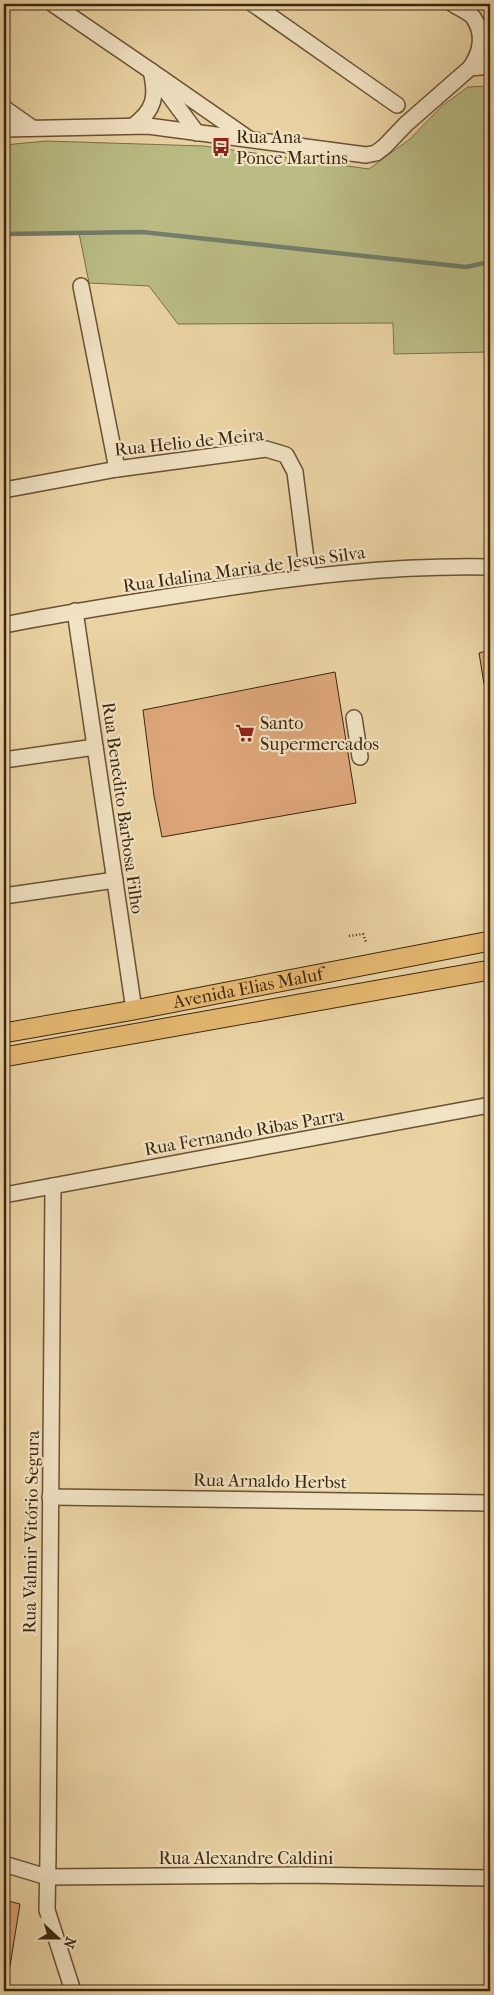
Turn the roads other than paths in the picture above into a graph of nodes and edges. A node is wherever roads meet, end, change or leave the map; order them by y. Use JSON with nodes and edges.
{"nodes":[{"id":1,"x":53,"y":4,"type":"edge"},
{"id":2,"x":253,"y":4,"type":"edge"},
{"id":3,"x":453,"y":4,"type":"edge"},
{"id":4,"x":472,"y":17,"type":"junction"},
{"id":5,"x":490,"y":29,"type":"edge"},
{"id":6,"x":490,"y":44,"type":"edge"},
{"id":7,"x":490,"y":66,"type":"edge"},
{"id":8,"x":470,"y":68,"type":"junction"},
{"id":9,"x":151,"y":71,"type":"junction"},
{"id":10,"x":397,"y":104,"type":"junction"},
{"id":11,"x":4,"y":108,"type":"edge"},
{"id":12,"x":421,"y":110,"type":"junction"},
{"id":13,"x":406,"y":124,"type":"junction"},
{"id":14,"x":133,"y":126,"type":"junction"},
{"id":15,"x":31,"y":127,"type":"junction"},
{"id":16,"x":4,"y":129,"type":"edge"},
{"id":17,"x":197,"y":133,"type":"junction"},
{"id":18,"x":252,"y":141,"type":"junction"},
{"id":19,"x":81,"y":286,"type":"dead end"},
{"id":20,"x":117,"y":469,"type":"junction"},
{"id":21,"x":4,"y":490,"type":"edge"},
{"id":22,"x":490,"y":567,"type":"edge"},
{"id":23,"x":308,"y":575,"type":"junction"},
{"id":24,"x":75,"y":611,"type":"junction"},
{"id":25,"x":4,"y":625,"type":"edge"},
{"id":26,"x":354,"y":718,"type":"dead end"},
{"id":27,"x":96,"y":747,"type":"junction"},
{"id":28,"x":360,"y":757,"type":"dead end"},
{"id":29,"x":4,"y":760,"type":"edge"},
{"id":30,"x":115,"y":880,"type":"junction"},
{"id":31,"x":4,"y":896,"type":"edge"},
{"id":32,"x":490,"y":941,"type":"edge"},
{"id":33,"x":488,"y":970,"type":"edge"},
{"id":34,"x":134,"y":1010,"type":"junction"},
{"id":35,"x":4,"y":1033,"type":"edge"},
{"id":36,"x":4,"y":1057,"type":"edge"},
{"id":37,"x":490,"y":1105,"type":"edge"},
{"id":38,"x":53,"y":1186,"type":"junction"},
{"id":39,"x":4,"y":1195,"type":"edge"},
{"id":40,"x":50,"y":1497,"type":"junction"},
{"id":41,"x":490,"y":1503,"type":"edge"},
{"id":42,"x":4,"y":1864,"type":"edge"},
{"id":43,"x":47,"y":1878,"type":"junction"},
{"id":44,"x":490,"y":1878,"type":"edge"},
{"id":45,"x":73,"y":1991,"type":"edge"}],
"edges":[{"from":1,"to":9,"type":"street"},
{"from":2,"to":10,"type":"street"},
{"from":3,"to":4,"type":"street"},
{"from":4,"to":5,"type":"street"},
{"from":4,"to":6,"type":"street"},
{"from":4,"to":8,"type":"street"},
{"from":7,"to":8,"type":"street"},
{"from":8,"to":12,"type":"street"},
{"from":9,"to":14,"type":"street"},
{"from":9,"to":17,"type":"street"},
{"from":9,"to":18,"type":"street"},
{"from":10,"to":12,"type":"street"},
{"from":10,"to":13,"type":"street"},
{"from":11,"to":15,"type":"street"},
{"from":12,"to":13,"type":"street"},
{"from":13,"to":18,"type":"street"},
{"from":14,"to":15,"type":"street"},
{"from":14,"to":17,"type":"street"},
{"from":15,"to":16,"type":"street"},
{"from":17,"to":18,"type":"street"},
{"from":19,"to":20,"type":"street"},
{"from":20,"to":21,"type":"street","name":"Rua Helio de Meira"},
{"from":20,"to":23,"type":"street","name":"Rua Helio de Meira"},
{"from":22,"to":23,"type":"street","name":"Rua Idalina Maria de Jesus Silva"},
{"from":23,"to":24,"type":"street","name":"Rua Idalina Maria de Jesus Silva"},
{"from":24,"to":25,"type":"street","name":"Rua Idalina Maria de Jesus Silva"},
{"from":24,"to":27,"type":"street","name":"Rua Benedito Barbosa Filho"},
{"from":26,"to":28,"type":"street"},
{"from":27,"to":29,"type":"street"},
{"from":27,"to":30,"type":"street","name":"Rua Benedito Barbosa Filho"},
{"from":30,"to":31,"type":"street"},
{"from":30,"to":34,"type":"street","name":"Rua Benedito Barbosa Filho"},
{"from":32,"to":34,"type":"main road","name":"Avenida Elias Maluf"},
{"from":33,"to":36,"type":"main road","name":"Avenida Elias Maluf"},
{"from":34,"to":35,"type":"main road","name":"Avenida Elias Maluf"},
{"from":37,"to":38,"type":"street","name":"Rua Fernando Ribas Parra"},
{"from":38,"to":39,"type":"street","name":"Rua Fernando Ribas Parra"},
{"from":38,"to":40,"type":"street","name":"Rua Valmir Vitório Segura"},
{"from":40,"to":41,"type":"street","name":"Rua Arnaldo Herbst"},
{"from":40,"to":43,"type":"street","name":"Rua Valmir Vitório Segura"},
{"from":42,"to":43,"type":"street","name":"Rua Alexandre Caldini"},
{"from":43,"to":44,"type":"street","name":"Rua Alexandre Caldini"},
{"from":43,"to":45,"type":"street","name":"Rua Valmir Vitório Segura"}]}
